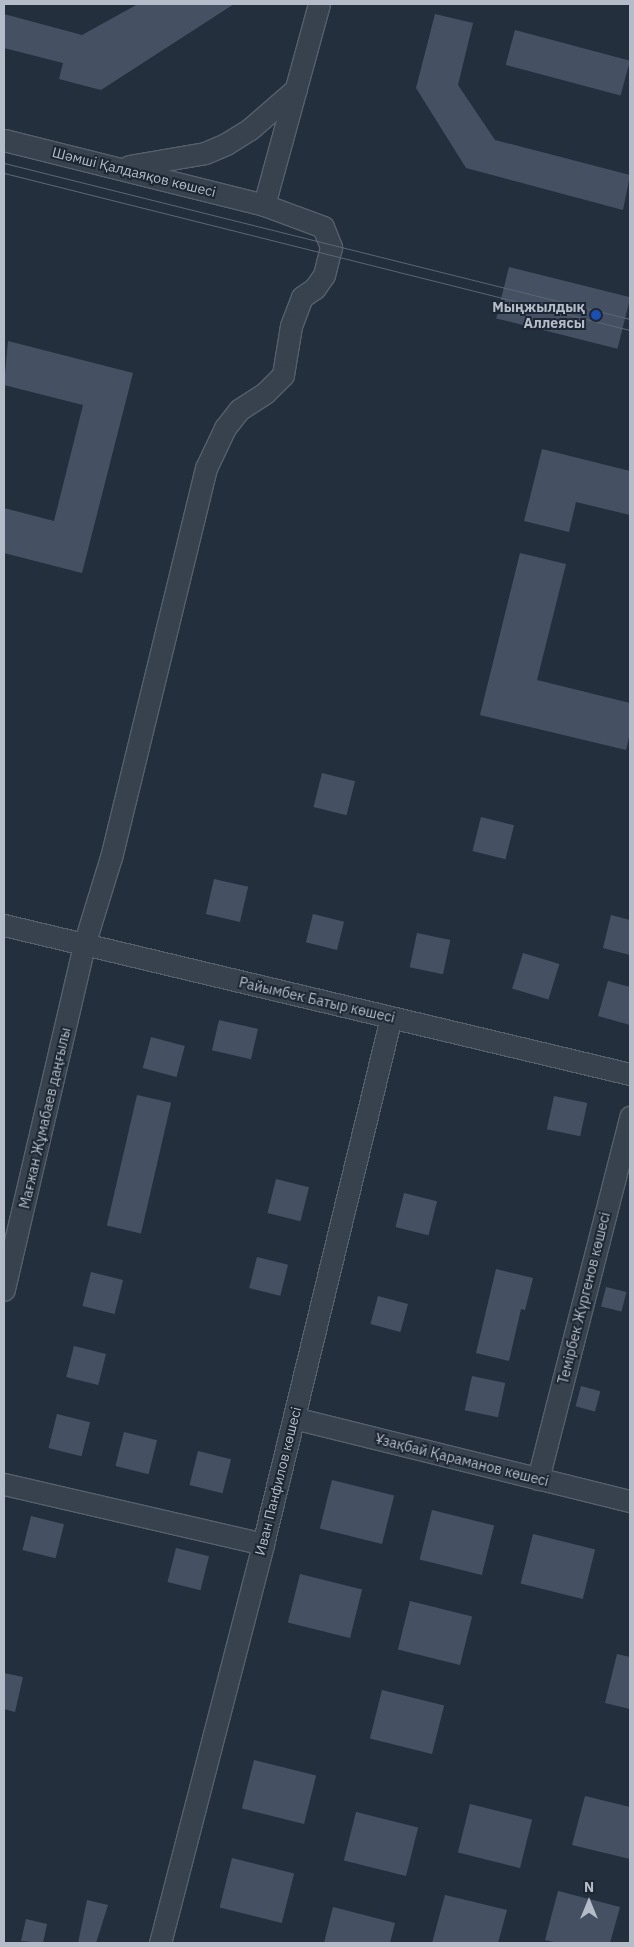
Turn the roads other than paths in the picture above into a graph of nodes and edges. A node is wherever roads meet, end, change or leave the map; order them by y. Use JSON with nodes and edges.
{"nodes":[{"id":1,"x":318,"y":4,"type":"edge"},
{"id":2,"x":296,"y":89,"type":"junction"},
{"id":3,"x":4,"y":140,"type":"edge"},
{"id":4,"x":116,"y":168,"type":"junction"},
{"id":5,"x":264,"y":205,"type":"junction"},
{"id":6,"x":4,"y":924,"type":"edge"},
{"id":7,"x":84,"y":945,"type":"junction"},
{"id":8,"x":391,"y":1017,"type":"junction"},
{"id":9,"x":630,"y":1074,"type":"edge"},
{"id":10,"x":630,"y":1117,"type":"edge"},
{"id":11,"x":13,"y":1216,"type":"edge"},
{"id":12,"x":4,"y":1290,"type":"edge"},
{"id":13,"x":294,"y":1418,"type":"junction"},
{"id":14,"x":538,"y":1479,"type":"junction"},
{"id":15,"x":4,"y":1484,"type":"edge"},
{"id":16,"x":630,"y":1501,"type":"edge"},
{"id":17,"x":263,"y":1544,"type":"junction"},
{"id":18,"x":160,"y":1943,"type":"edge"}],
"edges":[{"from":1,"to":2,"type":"street"},
{"from":2,"to":4,"type":"street"},
{"from":2,"to":5,"type":"street"},
{"from":3,"to":4,"type":"street","name":"Шәмші Қалдаяқов көшесі"},
{"from":4,"to":5,"type":"street","name":"Шәмші Қалдаяқов көшесі"},
{"from":5,"to":7,"type":"street","name":"Шәмші Қалдаяқов көшесі"},
{"from":6,"to":7,"type":"street","name":"Райымбек Батыр көшесі"},
{"from":7,"to":8,"type":"street","name":"Райымбек Батыр көшесі"},
{"from":7,"to":11,"type":"street","name":"Мағжан Жұмабаев даңғылы"},
{"from":8,"to":9,"type":"street","name":"Райымбек Батыр көшесі"},
{"from":8,"to":13,"type":"street","name":"Иван Панфилов көшесі"},
{"from":10,"to":14,"type":"street","name":"Темірбек Жүргенов көшесі"},
{"from":11,"to":12,"type":"street","name":"Мағжан Жұмабаев даңғылы"},
{"from":13,"to":14,"type":"street","name":"Ұзақбай Қараманов көшесі"},
{"from":13,"to":17,"type":"street","name":"Иван Панфилов көшесі"},
{"from":14,"to":16,"type":"street","name":"Ұзақбай Қараманов көшесі"},
{"from":15,"to":17,"type":"street"},
{"from":17,"to":18,"type":"street","name":"Иван Панфилов көшесі"}]}
